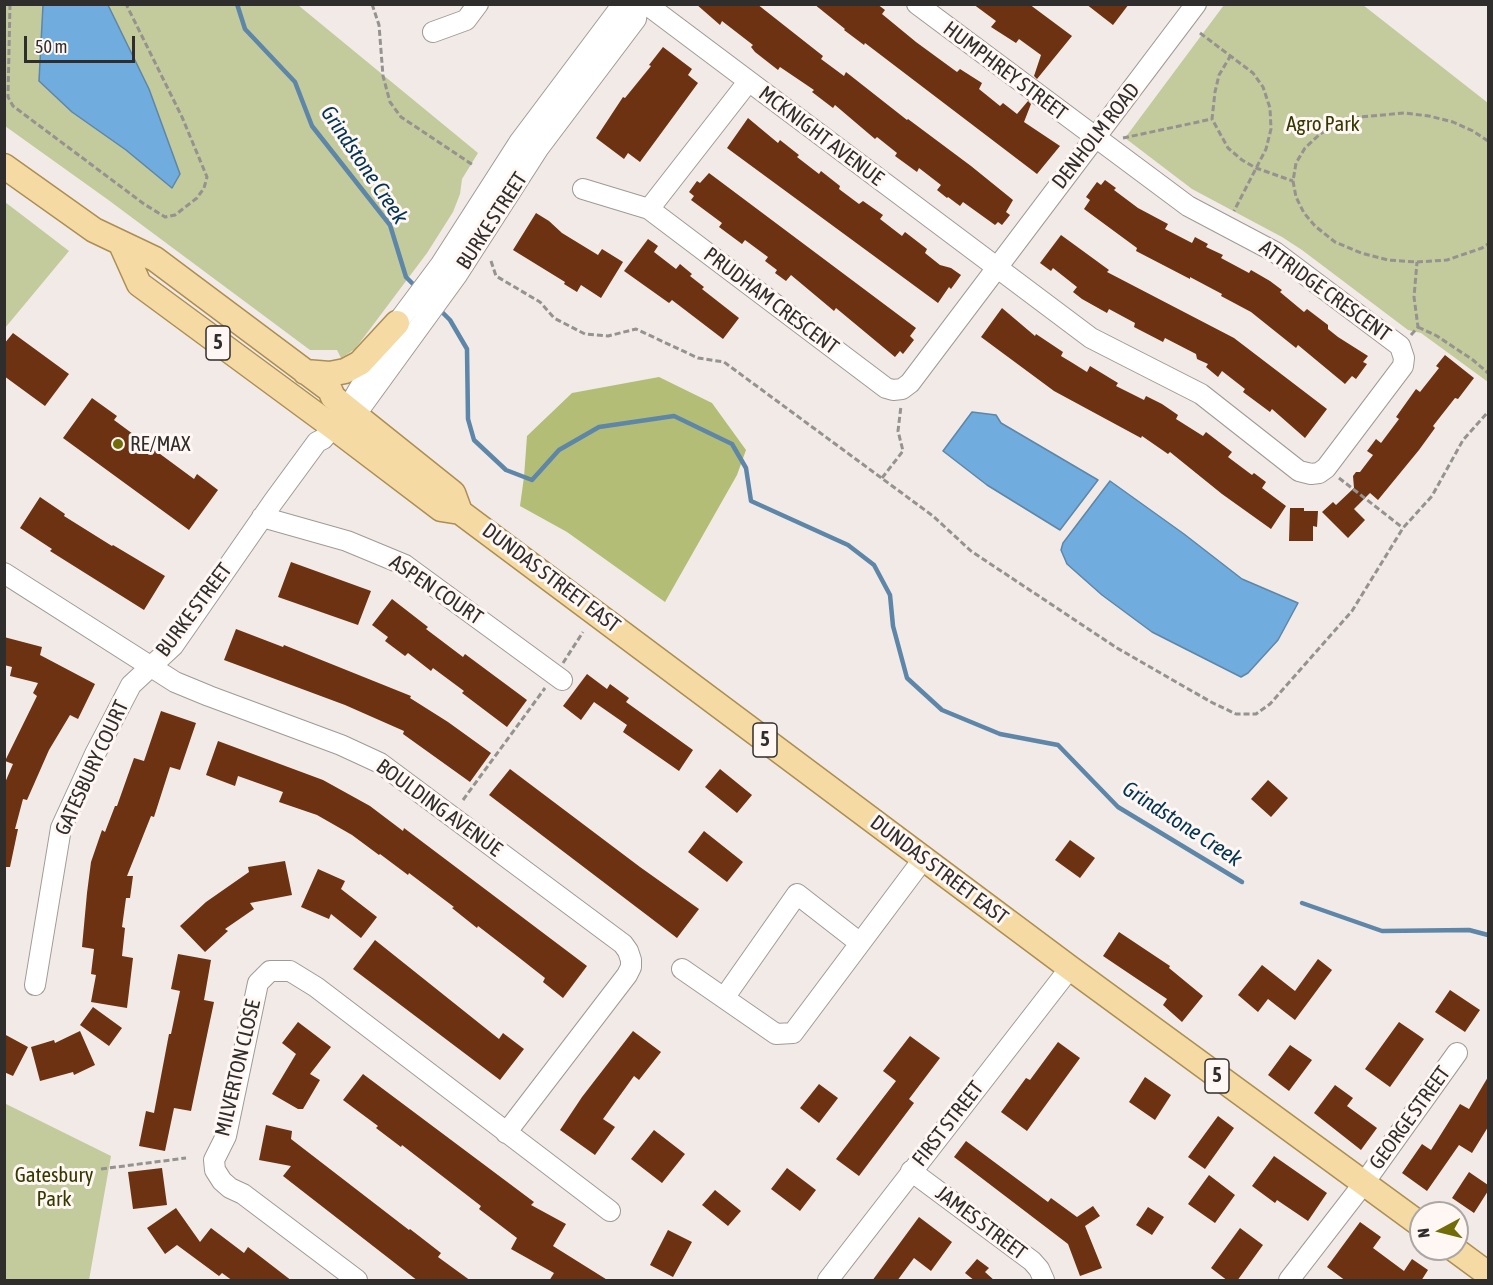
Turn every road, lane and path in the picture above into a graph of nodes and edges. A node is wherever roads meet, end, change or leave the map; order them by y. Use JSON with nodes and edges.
{"nodes":[{"id":1,"x":10,"y":4,"type":"edge"},
{"id":2,"x":126,"y":4,"type":"edge"},
{"id":3,"x":372,"y":4,"type":"edge"},
{"id":4,"x":478,"y":4,"type":"edge"},
{"id":5,"x":628,"y":4,"type":"edge"},
{"id":6,"x":638,"y":4,"type":"edge"},
{"id":7,"x":646,"y":4,"type":"edge"},
{"id":8,"x":917,"y":4,"type":"edge"},
{"id":9,"x":1196,"y":4,"type":"edge"},
{"id":10,"x":433,"y":32,"type":"dead end"},
{"id":11,"x":1200,"y":33,"type":"dead end"},
{"id":12,"x":1231,"y":56,"type":"junction"},
{"id":13,"x":748,"y":81,"type":"junction"},
{"id":14,"x":1212,"y":119,"type":"junction"},
{"id":15,"x":1094,"y":138,"type":"junction"},
{"id":16,"x":1123,"y":138,"type":"dead end"},
{"id":17,"x":1488,"y":141,"type":"edge"},
{"id":18,"x":473,"y":165,"type":"dead end"},
{"id":19,"x":4,"y":166,"type":"edge"},
{"id":20,"x":1256,"y":168,"type":"junction"},
{"id":21,"x":1293,"y":181,"type":"junction"},
{"id":22,"x":583,"y":189,"type":"dead end"},
{"id":23,"x":649,"y":209,"type":"junction"},
{"id":24,"x":1233,"y":213,"type":"dead end"},
{"id":25,"x":121,"y":244,"type":"junction"},
{"id":26,"x":1488,"y":244,"type":"edge"},
{"id":27,"x":491,"y":261,"type":"dead end"},
{"id":28,"x":1417,"y":262,"type":"junction"},
{"id":29,"x":996,"y":268,"type":"junction"},
{"id":30,"x":449,"y":269,"type":"junction"},
{"id":31,"x":1418,"y":327,"type":"junction"},
{"id":32,"x":406,"y":328,"type":"junction"},
{"id":33,"x":1409,"y":337,"type":"dead end"},
{"id":34,"x":305,"y":372,"type":"junction"},
{"id":35,"x":1488,"y":374,"type":"edge"},
{"id":36,"x":902,"y":404,"type":"dead end"},
{"id":37,"x":352,"y":411,"type":"junction"},
{"id":38,"x":1488,"y":412,"type":"edge"},
{"id":39,"x":328,"y":433,"type":"junction"},
{"id":40,"x":882,"y":478,"type":"junction"},
{"id":41,"x":1339,"y":478,"type":"dead end"},
{"id":42,"x":460,"y":512,"type":"junction"},
{"id":43,"x":262,"y":517,"type":"junction"},
{"id":44,"x":1403,"y":528,"type":"junction"},
{"id":45,"x":4,"y":573,"type":"edge"},
{"id":46,"x":583,"y":632,"type":"dead end"},
{"id":47,"x":151,"y":667,"type":"junction"},
{"id":48,"x":558,"y":677,"type":"junction"},
{"id":49,"x":463,"y":800,"type":"dead end"},
{"id":50,"x":924,"y":858,"type":"junction"},
{"id":51,"x":860,"y":943,"type":"junction"},
{"id":52,"x":1070,"y":968,"type":"junction"},
{"id":53,"x":682,"y":969,"type":"dead end"},
{"id":54,"x":35,"y":985,"type":"dead end"},
{"id":55,"x":724,"y":998,"type":"junction"},
{"id":56,"x":1457,"y":1053,"type":"dead end"},
{"id":57,"x":506,"y":1133,"type":"junction"},
{"id":58,"x":186,"y":1158,"type":"dead end"},
{"id":59,"x":101,"y":1169,"type":"dead end"},
{"id":60,"x":911,"y":1171,"type":"junction"},
{"id":61,"x":1364,"y":1183,"type":"junction"},
{"id":62,"x":610,"y":1211,"type":"dead end"},
{"id":63,"x":1409,"y":1216,"type":"edge"},
{"id":64,"x":1469,"y":1260,"type":"edge"},
{"id":65,"x":1488,"y":1274,"type":"edge"},
{"id":66,"x":357,"y":1281,"type":"edge"},
{"id":67,"x":828,"y":1281,"type":"edge"},
{"id":68,"x":1044,"y":1281,"type":"edge"},
{"id":69,"x":1289,"y":1281,"type":"edge"}],
"edges":[{"from":1,"to":2,"type":"path"},
{"from":3,"to":18,"type":"path"},
{"from":4,"to":10,"type":"street"},
{"from":5,"to":30,"type":"street","name":"BURKE STREET"},
{"from":6,"to":30,"type":"street","name":"BURKE STREET"},
{"from":7,"to":13,"type":"street","name":"MCKNIGHT AVENUE"},
{"from":8,"to":15,"type":"street","name":"HUMPHREY STREET"},
{"from":9,"to":15,"type":"street","name":"DENHOLM ROAD"},
{"from":11,"to":12,"type":"path"},
{"from":12,"to":14,"type":"path"},
{"from":12,"to":20,"type":"path"},
{"from":13,"to":23,"type":"street"},
{"from":13,"to":29,"type":"street","name":"MCKNIGHT AVENUE"},
{"from":14,"to":16,"type":"path"},
{"from":14,"to":20,"type":"path"},
{"from":15,"to":29,"type":"street","name":"DENHOLM ROAD"},
{"from":15,"to":29,"type":"street","name":"ATTRIDGE CRESCENT"},
{"from":17,"to":21,"type":"path"},
{"from":19,"to":25,"type":"main road","name":"DUNDAS STREET EAST","number":"5"},
{"from":20,"to":21,"type":"path"},
{"from":20,"to":24,"type":"path"},
{"from":21,"to":28,"type":"path"},
{"from":22,"to":23,"type":"street"},
{"from":23,"to":29,"type":"street","name":"PRUDHAM CRESCENT"},
{"from":25,"to":34,"type":"main road","name":"DUNDAS STREET EAST","number":"5"},
{"from":25,"to":39,"type":"main road","name":"DUNDAS STREET EAST","number":"5"},
{"from":26,"to":28,"type":"path"},
{"from":27,"to":40,"type":"path"},
{"from":28,"to":31,"type":"path"},
{"from":30,"to":32,"type":"street","name":"BURKE STREET"},
{"from":31,"to":33,"type":"path"},
{"from":31,"to":35,"type":"path"},
{"from":32,"to":34,"type":"main road"},
{"from":32,"to":37,"type":"street","name":"BURKE STREET"},
{"from":34,"to":37,"type":"main road","name":"DUNDAS STREET EAST","number":"5"},
{"from":36,"to":40,"type":"path"},
{"from":37,"to":39,"type":"street","name":"BURKE STREET"},
{"from":37,"to":42,"type":"main road","name":"DUNDAS STREET EAST","number":"5"},
{"from":38,"to":44,"type":"path"},
{"from":39,"to":42,"type":"main road","name":"DUNDAS STREET EAST","number":"5"},
{"from":39,"to":43,"type":"street","name":"BURKE STREET"},
{"from":40,"to":44,"type":"path"},
{"from":41,"to":44,"type":"path"},
{"from":42,"to":50,"type":"main road","name":"DUNDAS STREET EAST","number":"5"},
{"from":43,"to":47,"type":"street","name":"BURKE STREET"},
{"from":43,"to":48,"type":"street","name":"ASPEN COURT"},
{"from":45,"to":47,"type":"street","name":"BOULDING AVENUE"},
{"from":46,"to":48,"type":"path"},
{"from":47,"to":54,"type":"street","name":"GATESBURY COURT"},
{"from":47,"to":57,"type":"street","name":"BOULDING AVENUE"},
{"from":48,"to":49,"type":"path"},
{"from":50,"to":51,"type":"street"},
{"from":50,"to":52,"type":"main road","name":"DUNDAS STREET EAST","number":"5"},
{"from":51,"to":55,"type":"street"},
{"from":51,"to":55,"type":"street"},
{"from":52,"to":60,"type":"street","name":"FIRST STREET"},
{"from":52,"to":61,"type":"main road","name":"DUNDAS STREET EAST","number":"5"},
{"from":53,"to":55,"type":"street"},
{"from":56,"to":61,"type":"street","name":"GEORGE STREET"},
{"from":57,"to":62,"type":"street"},
{"from":57,"to":66,"type":"street","name":"MILVERTON CLOSE"},
{"from":58,"to":59,"type":"path"},
{"from":60,"to":67,"type":"street","name":"FIRST STREET"},
{"from":60,"to":68,"type":"street","name":"JAMES STREET"},
{"from":61,"to":63,"type":"main road","name":"DUNDAS STREET EAST","number":"5"},
{"from":61,"to":69,"type":"street","name":"GEORGE STREET"},
{"from":64,"to":65,"type":"main road"}]}
